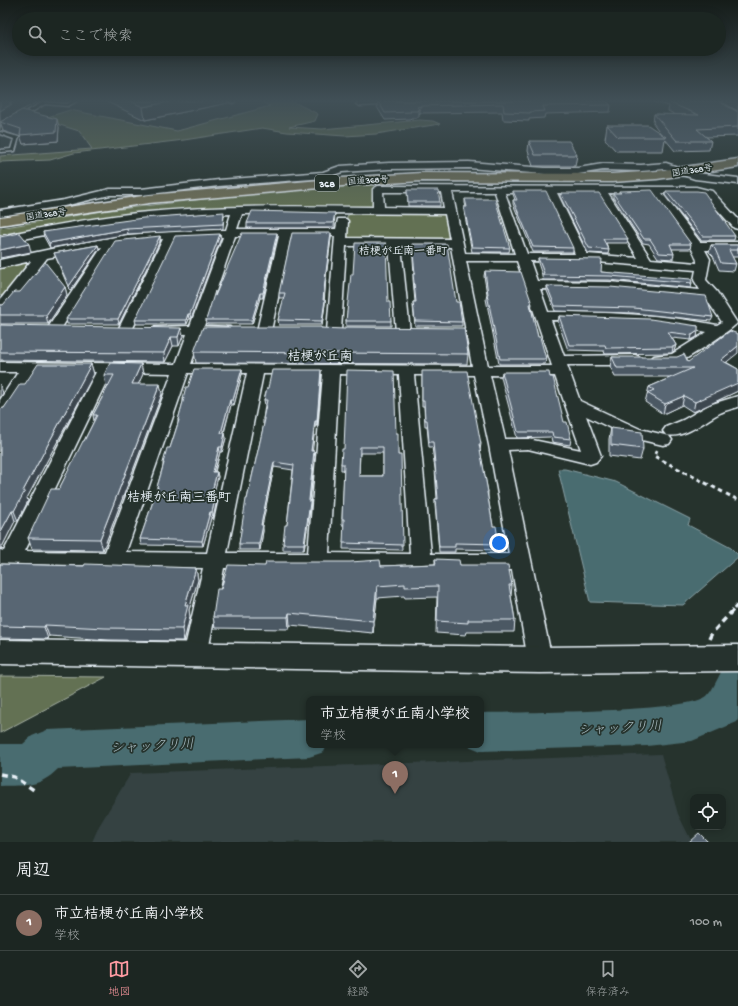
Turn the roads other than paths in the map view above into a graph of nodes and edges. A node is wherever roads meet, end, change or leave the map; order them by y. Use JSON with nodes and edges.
{"nodes":[{"id":1,"x":16,"y":140,"type":"edge"},
{"id":2,"x":0,"y":151,"type":"edge"},
{"id":3,"x":738,"y":163,"type":"edge"},
{"id":4,"x":679,"y":172,"type":"junction"},
{"id":5,"x":738,"y":181,"type":"edge"},
{"id":6,"x":446,"y":189,"type":"junction"},
{"id":7,"x":499,"y":189,"type":"junction"},
{"id":8,"x":550,"y":190,"type":"junction"},
{"id":9,"x":601,"y":190,"type":"junction"},
{"id":10,"x":654,"y":190,"type":"junction"},
{"id":11,"x":379,"y":210,"type":"junction"},
{"id":12,"x":238,"y":211,"type":"junction"},
{"id":13,"x":343,"y":211,"type":"junction"},
{"id":14,"x":449,"y":211,"type":"junction"},
{"id":15,"x":2,"y":215,"type":"edge"},
{"id":16,"x":738,"y":226,"type":"edge"},
{"id":17,"x":230,"y":233,"type":"junction"},
{"id":18,"x":286,"y":233,"type":"junction"},
{"id":19,"x":28,"y":234,"type":"junction"},
{"id":20,"x":171,"y":235,"type":"junction"},
{"id":21,"x":340,"y":237,"type":"junction"},
{"id":22,"x":0,"y":240,"type":"edge"},
{"id":23,"x":111,"y":242,"type":"junction"},
{"id":24,"x":396,"y":242,"type":"junction"},
{"id":25,"x":456,"y":243,"type":"junction"},
{"id":26,"x":698,"y":246,"type":"junction"},
{"id":27,"x":738,"y":246,"type":"edge"},
{"id":28,"x":43,"y":254,"type":"junction"},
{"id":29,"x":459,"y":257,"type":"junction"},
{"id":30,"x":522,"y":257,"type":"junction"},
{"id":31,"x":583,"y":258,"type":"junction"},
{"id":32,"x":647,"y":262,"type":"junction"},
{"id":33,"x":0,"y":264,"type":"edge"},
{"id":34,"x":702,"y":267,"type":"junction"},
{"id":35,"x":532,"y":285,"type":"junction"},
{"id":36,"x":712,"y":295,"type":"junction"},
{"id":37,"x":5,"y":298,"type":"edge"},
{"id":38,"x":0,"y":309,"type":"edge"},
{"id":39,"x":542,"y":316,"type":"junction"},
{"id":40,"x":39,"y":329,"type":"edge"},
{"id":41,"x":54,"y":329,"type":"junction"},
{"id":42,"x":70,"y":329,"type":"edge"},
{"id":43,"x":109,"y":330,"type":"edge"},
{"id":44,"x":125,"y":330,"type":"junction"},
{"id":45,"x":195,"y":330,"type":"junction"},
{"id":46,"x":720,"y":330,"type":"junction"},
{"id":47,"x":264,"y":331,"type":"junction"},
{"id":48,"x":280,"y":331,"type":"edge"},
{"id":49,"x":318,"y":331,"type":"edge"},
{"id":50,"x":334,"y":331,"type":"junction"},
{"id":51,"x":349,"y":331,"type":"edge"},
{"id":52,"x":387,"y":332,"type":"edge"},
{"id":53,"x":403,"y":332,"type":"junction"},
{"id":54,"x":418,"y":332,"type":"edge"},
{"id":55,"x":458,"y":332,"type":"edge"},
{"id":56,"x":474,"y":332,"type":"junction"},
{"id":57,"x":560,"y":366,"type":"junction"},
{"id":58,"x":0,"y":367,"type":"edge"},
{"id":59,"x":29,"y":367,"type":"junction"},
{"id":60,"x":106,"y":367,"type":"junction"},
{"id":61,"x":181,"y":368,"type":"junction"},
{"id":62,"x":256,"y":369,"type":"junction"},
{"id":63,"x":331,"y":370,"type":"junction"},
{"id":64,"x":406,"y":370,"type":"junction"},
{"id":65,"x":481,"y":370,"type":"junction"},
{"id":66,"x":738,"y":402,"type":"edge"},
{"id":67,"x":573,"y":404,"type":"junction"},
{"id":68,"x":0,"y":412,"type":"edge"},
{"id":69,"x":498,"y":445,"type":"junction"},
{"id":70,"x":5,"y":558,"type":"edge"},
{"id":71,"x":113,"y":560,"type":"junction"},
{"id":72,"x":216,"y":560,"type":"junction"},
{"id":73,"x":318,"y":561,"type":"junction"},
{"id":74,"x":421,"y":561,"type":"junction"},
{"id":75,"x":521,"y":562,"type":"junction"},
{"id":76,"x":0,"y":652,"type":"edge"},
{"id":77,"x":195,"y":656,"type":"junction"},
{"id":78,"x":716,"y":658,"type":"edge"},
{"id":79,"x":540,"y":660,"type":"junction"}],
"edges":[{"from":1,"to":2,"type":"lane"},
{"from":3,"to":4,"type":"highway","name":"国道368号","number":"368"},
{"from":4,"to":5,"type":"street"},
{"from":4,"to":15,"type":"highway","name":"国道368号","number":"368"},
{"from":4,"to":15,"type":"street"},
{"from":6,"to":7,"type":"street"},
{"from":6,"to":11,"type":"street"},
{"from":6,"to":14,"type":"street"},
{"from":7,"to":8,"type":"street"},
{"from":7,"to":30,"type":"street"},
{"from":8,"to":9,"type":"street"},
{"from":8,"to":31,"type":"street"},
{"from":9,"to":10,"type":"street"},
{"from":9,"to":32,"type":"street"},
{"from":10,"to":16,"type":"street"},
{"from":10,"to":26,"type":"street"},
{"from":11,"to":13,"type":"street"},
{"from":11,"to":14,"type":"street"},
{"from":12,"to":13,"type":"street"},
{"from":12,"to":17,"type":"street"},
{"from":12,"to":19,"type":"street"},
{"from":13,"to":21,"type":"street"},
{"from":14,"to":25,"type":"street"},
{"from":17,"to":18,"type":"street"},
{"from":17,"to":20,"type":"street"},
{"from":17,"to":45,"type":"street"},
{"from":18,"to":21,"type":"street"},
{"from":18,"to":47,"type":"street"},
{"from":19,"to":22,"type":"street"},
{"from":19,"to":28,"type":"street"},
{"from":20,"to":23,"type":"street"},
{"from":20,"to":44,"type":"street"},
{"from":21,"to":24,"type":"street"},
{"from":21,"to":50,"type":"street"},
{"from":23,"to":28,"type":"street"},
{"from":23,"to":41,"type":"street"},
{"from":24,"to":25,"type":"street"},
{"from":24,"to":53,"type":"street"},
{"from":25,"to":29,"type":"street"},
{"from":26,"to":27,"type":"street"},
{"from":26,"to":34,"type":"street"},
{"from":28,"to":33,"type":"street"},
{"from":28,"to":37,"type":"street"},
{"from":29,"to":30,"type":"street"},
{"from":29,"to":56,"type":"street"},
{"from":30,"to":31,"type":"street"},
{"from":30,"to":35,"type":"street"},
{"from":31,"to":32,"type":"street"},
{"from":32,"to":34,"type":"street"},
{"from":34,"to":36,"type":"street"},
{"from":35,"to":36,"type":"street"},
{"from":35,"to":39,"type":"street"},
{"from":36,"to":46,"type":"street"},
{"from":37,"to":38,"type":"street"},
{"from":39,"to":46,"type":"street"},
{"from":39,"to":57,"type":"street"},
{"from":40,"to":41,"type":"street"},
{"from":41,"to":42,"type":"street"},
{"from":43,"to":44,"type":"street"},
{"from":44,"to":45,"type":"street"},
{"from":45,"to":47,"type":"street"},
{"from":45,"to":61,"type":"street"},
{"from":46,"to":57,"type":"street"},
{"from":47,"to":48,"type":"street"},
{"from":49,"to":50,"type":"street"},
{"from":50,"to":51,"type":"street"},
{"from":52,"to":53,"type":"street"},
{"from":53,"to":54,"type":"street"},
{"from":55,"to":56,"type":"street"},
{"from":56,"to":65,"type":"street"},
{"from":57,"to":65,"type":"street"},
{"from":57,"to":67,"type":"street"},
{"from":58,"to":59,"type":"street"},
{"from":59,"to":60,"type":"street"},
{"from":59,"to":68,"type":"street"},
{"from":60,"to":61,"type":"street"},
{"from":60,"to":70,"type":"street"},
{"from":61,"to":62,"type":"street"},
{"from":61,"to":71,"type":"street"},
{"from":62,"to":63,"type":"street"},
{"from":62,"to":72,"type":"street"},
{"from":63,"to":64,"type":"street"},
{"from":63,"to":73,"type":"street"},
{"from":64,"to":65,"type":"street"},
{"from":64,"to":74,"type":"street"},
{"from":65,"to":69,"type":"street"},
{"from":66,"to":67,"type":"street"},
{"from":67,"to":69,"type":"street"},
{"from":69,"to":75,"type":"street"},
{"from":70,"to":71,"type":"street"},
{"from":71,"to":72,"type":"street"},
{"from":72,"to":73,"type":"street"},
{"from":72,"to":77,"type":"street"},
{"from":73,"to":74,"type":"street"},
{"from":74,"to":75,"type":"street"},
{"from":75,"to":79,"type":"street"},
{"from":76,"to":77,"type":"street"},
{"from":77,"to":79,"type":"street"},
{"from":78,"to":79,"type":"street"}]}
